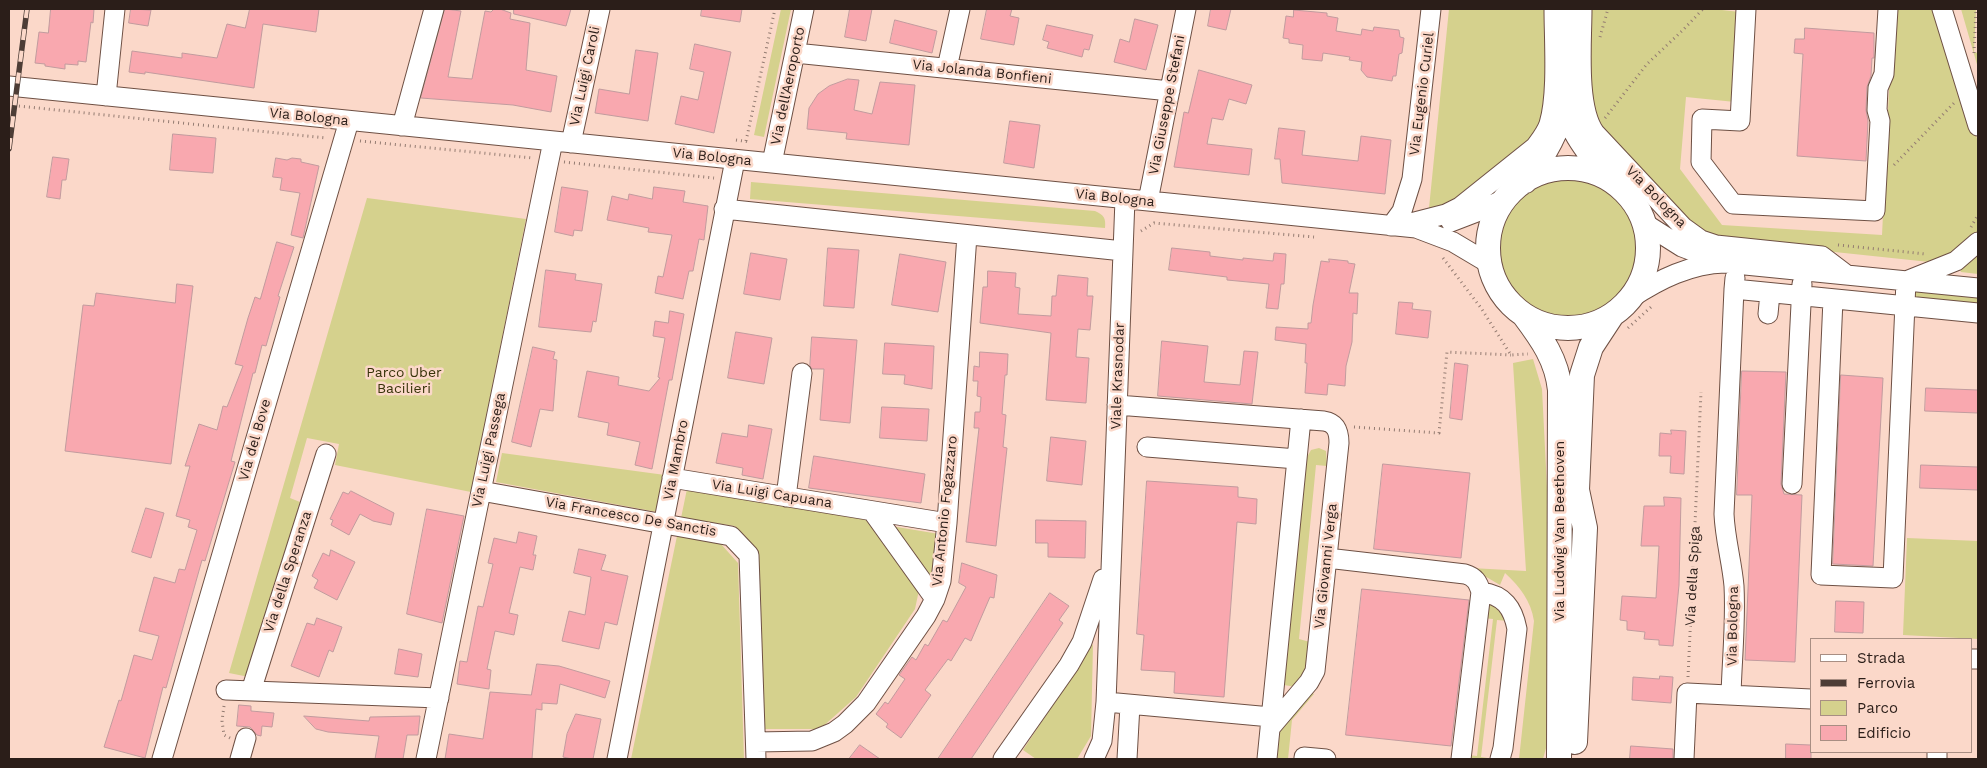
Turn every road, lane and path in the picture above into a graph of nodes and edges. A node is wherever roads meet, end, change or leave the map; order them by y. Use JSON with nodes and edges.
{"nodes":[{"id":1,"x":115,"y":9,"type":"edge"},
{"id":2,"x":434,"y":9,"type":"edge"},
{"id":3,"x":600,"y":9,"type":"edge"},
{"id":4,"x":775,"y":9,"type":"edge"},
{"id":5,"x":804,"y":9,"type":"edge"},
{"id":6,"x":960,"y":9,"type":"edge"},
{"id":7,"x":1186,"y":9,"type":"edge"},
{"id":8,"x":1431,"y":9,"type":"edge"},
{"id":9,"x":1554,"y":9,"type":"edge"},
{"id":10,"x":1568,"y":9,"type":"edge"},
{"id":11,"x":1582,"y":9,"type":"edge"},
{"id":12,"x":1703,"y":9,"type":"edge"},
{"id":13,"x":1746,"y":9,"type":"edge"},
{"id":14,"x":1888,"y":9,"type":"edge"},
{"id":15,"x":1942,"y":9,"type":"edge"},
{"id":16,"x":1955,"y":9,"type":"edge"},
{"id":17,"x":1976,"y":9,"type":"edge"},
{"id":18,"x":795,"y":53,"type":"junction"},
{"id":19,"x":1976,"y":60,"type":"dead end"},
{"id":20,"x":947,"y":68,"type":"junction"},
{"id":21,"x":9,"y":86,"type":"edge"},
{"id":22,"x":1973,"y":89,"type":"edge"},
{"id":23,"x":1170,"y":90,"type":"junction"},
{"id":24,"x":1568,"y":91,"type":"junction"},
{"id":25,"x":106,"y":96,"type":"junction"},
{"id":26,"x":349,"y":120,"type":"junction"},
{"id":27,"x":1598,"y":124,"type":"junction"},
{"id":28,"x":402,"y":126,"type":"junction"},
{"id":29,"x":1978,"y":126,"type":"edge"},
{"id":30,"x":727,"y":139,"type":"dead end"},
{"id":31,"x":746,"y":141,"type":"junction"},
{"id":32,"x":562,"y":142,"type":"junction"},
{"id":33,"x":776,"y":145,"type":"junction"},
{"id":34,"x":734,"y":160,"type":"junction"},
{"id":35,"x":772,"y":163,"type":"junction"},
{"id":36,"x":1877,"y":177,"type":"junction"},
{"id":37,"x":1412,"y":179,"type":"junction"},
{"id":38,"x":1524,"y":182,"type":"junction"},
{"id":39,"x":1617,"y":185,"type":"junction"},
{"id":40,"x":1506,"y":198,"type":"junction"},
{"id":41,"x":1125,"y":199,"type":"junction"},
{"id":42,"x":1148,"y":202,"type":"junction"},
{"id":43,"x":724,"y":209,"type":"junction"},
{"id":44,"x":1644,"y":224,"type":"junction"},
{"id":45,"x":1408,"y":225,"type":"junction"},
{"id":46,"x":967,"y":235,"type":"junction"},
{"id":47,"x":1978,"y":242,"type":"edge"},
{"id":48,"x":1833,"y":245,"type":"dead end"},
{"id":49,"x":1123,"y":251,"type":"junction"},
{"id":50,"x":1920,"y":253,"type":"dead end"},
{"id":51,"x":1443,"y":258,"type":"dead end"},
{"id":52,"x":1490,"y":264,"type":"junction"},
{"id":53,"x":1730,"y":264,"type":"junction"},
{"id":54,"x":1804,"y":271,"type":"junction"},
{"id":55,"x":1847,"y":275,"type":"junction"},
{"id":56,"x":1906,"y":281,"type":"junction"},
{"id":57,"x":1978,"y":288,"type":"edge"},
{"id":58,"x":1734,"y":289,"type":"junction"},
{"id":59,"x":1770,"y":292,"type":"junction"},
{"id":60,"x":1801,"y":296,"type":"junction"},
{"id":61,"x":1631,"y":298,"type":"junction"},
{"id":62,"x":1833,"y":299,"type":"junction"},
{"id":63,"x":1905,"y":305,"type":"junction"},
{"id":64,"x":1978,"y":313,"type":"edge"},
{"id":65,"x":1523,"y":314,"type":"junction"},
{"id":66,"x":1768,"y":314,"type":"dead end"},
{"id":67,"x":1612,"y":315,"type":"junction"},
{"id":68,"x":1529,"y":354,"type":"dead end"},
{"id":69,"x":1511,"y":355,"type":"junction"},
{"id":70,"x":802,"y":373,"type":"dead end"},
{"id":71,"x":1701,"y":392,"type":"dead end"},
{"id":72,"x":1116,"y":405,"type":"junction"},
{"id":73,"x":1301,"y":419,"type":"junction"},
{"id":74,"x":1336,"y":426,"type":"junction"},
{"id":75,"x":1147,"y":447,"type":"dead end"},
{"id":76,"x":326,"y":454,"type":"dead end"},
{"id":77,"x":1297,"y":459,"type":"junction"},
{"id":78,"x":672,"y":478,"type":"junction"},
{"id":79,"x":1792,"y":484,"type":"dead end"},
{"id":80,"x":481,"y":491,"type":"junction"},
{"id":81,"x":786,"y":497,"type":"junction"},
{"id":82,"x":872,"y":511,"type":"junction"},
{"id":83,"x":664,"y":523,"type":"junction"},
{"id":84,"x":947,"y":523,"type":"junction"},
{"id":85,"x":1110,"y":554,"type":"junction"},
{"id":86,"x":1327,"y":558,"type":"junction"},
{"id":87,"x":1481,"y":592,"type":"junction"},
{"id":88,"x":935,"y":599,"type":"junction"},
{"id":89,"x":226,"y":690,"type":"joint"},
{"id":90,"x":251,"y":691,"type":"junction"},
{"id":91,"x":1688,"y":693,"type":"junction"},
{"id":92,"x":1731,"y":695,"type":"junction"},
{"id":93,"x":439,"y":698,"type":"junction"},
{"id":94,"x":1810,"y":698,"type":"edge"},
{"id":95,"x":1106,"y":702,"type":"junction"},
{"id":96,"x":1130,"y":705,"type":"junction"},
{"id":97,"x":1271,"y":722,"type":"junction"},
{"id":98,"x":246,"y":738,"type":"joint"},
{"id":99,"x":756,"y":751,"type":"edge"},
{"id":100,"x":1098,"y":751,"type":"edge"},
{"id":101,"x":1128,"y":752,"type":"edge"},
{"id":102,"x":1562,"y":756,"type":"edge"},
{"id":103,"x":1007,"y":758,"type":"edge"},
{"id":104,"x":162,"y":759,"type":"edge"},
{"id":105,"x":240,"y":759,"type":"edge"},
{"id":106,"x":426,"y":759,"type":"edge"},
{"id":107,"x":616,"y":759,"type":"edge"},
{"id":108,"x":1267,"y":759,"type":"edge"},
{"id":109,"x":1304,"y":759,"type":"edge"},
{"id":110,"x":1326,"y":759,"type":"edge"},
{"id":111,"x":1462,"y":759,"type":"edge"},
{"id":112,"x":1500,"y":759,"type":"edge"},
{"id":113,"x":1684,"y":759,"type":"edge"}],
"edges":[{"from":1,"to":25,"type":"street"},
{"from":2,"to":28,"type":"street"},
{"from":3,"to":32,"type":"street","name":"Via Luigi Caroli"},
{"from":4,"to":31,"type":"path"},
{"from":5,"to":18,"type":"street","name":"Via dell'Aeroporto"},
{"from":6,"to":20,"type":"street"},
{"from":7,"to":23,"type":"street","name":"Via Giuseppe Stefani"},
{"from":8,"to":37,"type":"street","name":"Via Eugenio Curiel"},
{"from":9,"to":45,"type":"street"},
{"from":10,"to":24,"type":"main road"},
{"from":11,"to":27,"type":"street","name":"Via Bologna"},
{"from":12,"to":27,"type":"path"},
{"from":13,"to":36,"type":"street"},
{"from":14,"to":36,"type":"street"},
{"from":15,"to":22,"type":"street"},
{"from":16,"to":22,"type":"street"},
{"from":17,"to":19,"type":"path"},
{"from":18,"to":20,"type":"street","name":"Via Jolanda Bonfieni"},
{"from":18,"to":33,"type":"street","name":"Via dell'Aeroporto"},
{"from":20,"to":23,"type":"street","name":"Via Jolanda Bonfieni"},
{"from":21,"to":25,"type":"street","name":"Via Bologna"},
{"from":22,"to":29,"type":"street"},
{"from":22,"to":36,"type":"path"},
{"from":23,"to":42,"type":"street","name":"Via Giuseppe Stefani"},
{"from":24,"to":38,"type":"main road"},
{"from":24,"to":39,"type":"main road"},
{"from":25,"to":26,"type":"street","name":"Via Bologna"},
{"from":26,"to":28,"type":"street","name":"Via Bologna"},
{"from":26,"to":104,"type":"street","name":"Via del Bove"},
{"from":27,"to":55,"type":"street","name":"Via Bologna"},
{"from":28,"to":32,"type":"street","name":"Via Bologna"},
{"from":30,"to":31,"type":"path"},
{"from":31,"to":33,"type":"path"},
{"from":32,"to":34,"type":"street","name":"Via Bologna"},
{"from":32,"to":80,"type":"street","name":"Via Luigi Passega"},
{"from":33,"to":35,"type":"street","name":"Via dell'Aeroporto"},
{"from":34,"to":35,"type":"street","name":"Via Bologna"},
{"from":34,"to":43,"type":"street","name":"Via Mambro"},
{"from":35,"to":41,"type":"street","name":"Via Bologna"},
{"from":37,"to":45,"type":"street","name":"Via Eugenio Curiel"},
{"from":37,"to":45,"type":"street","name":"Via Eugenio Curiel"},
{"from":38,"to":39,"type":"main road","name":"Via Bologna"},
{"from":38,"to":40,"type":"main road","name":"Via Bologna"},
{"from":39,"to":44,"type":"main road","name":"Via Bologna"},
{"from":40,"to":45,"type":"street","name":"Via Bologna"},
{"from":40,"to":52,"type":"main road","name":"Via Bologna"},
{"from":41,"to":42,"type":"street","name":"Via Bologna"},
{"from":41,"to":49,"type":"street","name":"Viale Krasnodar"},
{"from":42,"to":45,"type":"street","name":"Via Bologna"},
{"from":43,"to":46,"type":"street"},
{"from":43,"to":78,"type":"street","name":"Via Mambro"},
{"from":44,"to":53,"type":"street","name":"Via Bologna"},
{"from":44,"to":61,"type":"main road","name":"Via Bologna"},
{"from":45,"to":52,"type":"street","name":"Via Bologna"},
{"from":46,"to":49,"type":"street"},
{"from":46,"to":84,"type":"street","name":"Via Antonio Fogazzaro"},
{"from":47,"to":56,"type":"street"},
{"from":48,"to":50,"type":"path"},
{"from":49,"to":72,"type":"street","name":"Viale Krasnodar"},
{"from":51,"to":69,"type":"path"},
{"from":52,"to":65,"type":"main road","name":"Via Bologna"},
{"from":53,"to":54,"type":"street","name":"Via Bologna"},
{"from":53,"to":58,"type":"street","name":"Via Bologna"},
{"from":53,"to":61,"type":"street","name":"Via Bologna"},
{"from":54,"to":55,"type":"street","name":"Via Bologna"},
{"from":54,"to":60,"type":"street"},
{"from":55,"to":56,"type":"street","name":"Via Bologna"},
{"from":56,"to":57,"type":"street","name":"Via Bologna"},
{"from":56,"to":63,"type":"street"},
{"from":58,"to":59,"type":"street"},
{"from":58,"to":92,"type":"street","name":"Via Bologna"},
{"from":59,"to":60,"type":"street"},
{"from":59,"to":66,"type":"street"},
{"from":60,"to":62,"type":"street"},
{"from":60,"to":79,"type":"street"},
{"from":61,"to":67,"type":"main road","name":"Via Bologna"},
{"from":62,"to":63,"type":"street"},
{"from":62,"to":63,"type":"street"},
{"from":63,"to":64,"type":"street"},
{"from":65,"to":67,"type":"main road","name":"Via Bologna"},
{"from":65,"to":102,"type":"main road","name":"Via Ludwig Van Beethoven"},
{"from":67,"to":102,"type":"main road","name":"Via Ludwig Van Beethoven"},
{"from":68,"to":69,"type":"path"},
{"from":69,"to":74,"type":"path"},
{"from":70,"to":81,"type":"street"},
{"from":71,"to":91,"type":"path","name":"Via della Spiga"},
{"from":72,"to":73,"type":"street"},
{"from":72,"to":85,"type":"street","name":"Viale Krasnodar"},
{"from":73,"to":74,"type":"street"},
{"from":73,"to":77,"type":"street"},
{"from":74,"to":86,"type":"street","name":"Via Giovanni Verga"},
{"from":75,"to":77,"type":"street"},
{"from":76,"to":90,"type":"street","name":"Via della Speranza"},
{"from":77,"to":97,"type":"street"},
{"from":78,"to":81,"type":"street","name":"Via Luigi Capuana"},
{"from":78,"to":83,"type":"street","name":"Via Mambro"},
{"from":80,"to":83,"type":"street","name":"Via Francesco De Sanctis"},
{"from":80,"to":93,"type":"street","name":"Via Luigi Passega"},
{"from":81,"to":82,"type":"street","name":"Via Luigi Capuana"},
{"from":82,"to":84,"type":"street","name":"Via Luigi Capuana"},
{"from":82,"to":88,"type":"street"},
{"from":83,"to":99,"type":"street","name":"Via Francesco De Sanctis"},
{"from":83,"to":107,"type":"street","name":"Via Mambro"},
{"from":84,"to":88,"type":"street","name":"Via Antonio Fogazzaro"},
{"from":85,"to":95,"type":"street","name":"Viale Krasnodar"},
{"from":85,"to":103,"type":"street","name":"Viale Krasnodar"},
{"from":86,"to":87,"type":"street"},
{"from":86,"to":97,"type":"street","name":"Via Giovanni Verga"},
{"from":87,"to":111,"type":"street"},
{"from":87,"to":112,"type":"street"},
{"from":88,"to":99,"type":"street","name":"Via Antonio Fogazzaro"},
{"from":89,"to":90,"type":"street"},
{"from":89,"to":98,"type":"path"},
{"from":90,"to":93,"type":"street"},
{"from":91,"to":92,"type":"street"},
{"from":91,"to":113,"type":"street"},
{"from":92,"to":94,"type":"street"},
{"from":93,"to":106,"type":"street","name":"Via Luigi Passega"},
{"from":95,"to":96,"type":"street"},
{"from":95,"to":100,"type":"street","name":"Viale Krasnodar"},
{"from":96,"to":97,"type":"street"},
{"from":96,"to":101,"type":"street"},
{"from":97,"to":108,"type":"street"},
{"from":98,"to":105,"type":"street"},
{"from":100,"to":101,"type":"street"},
{"from":109,"to":110,"type":"street"}]}
